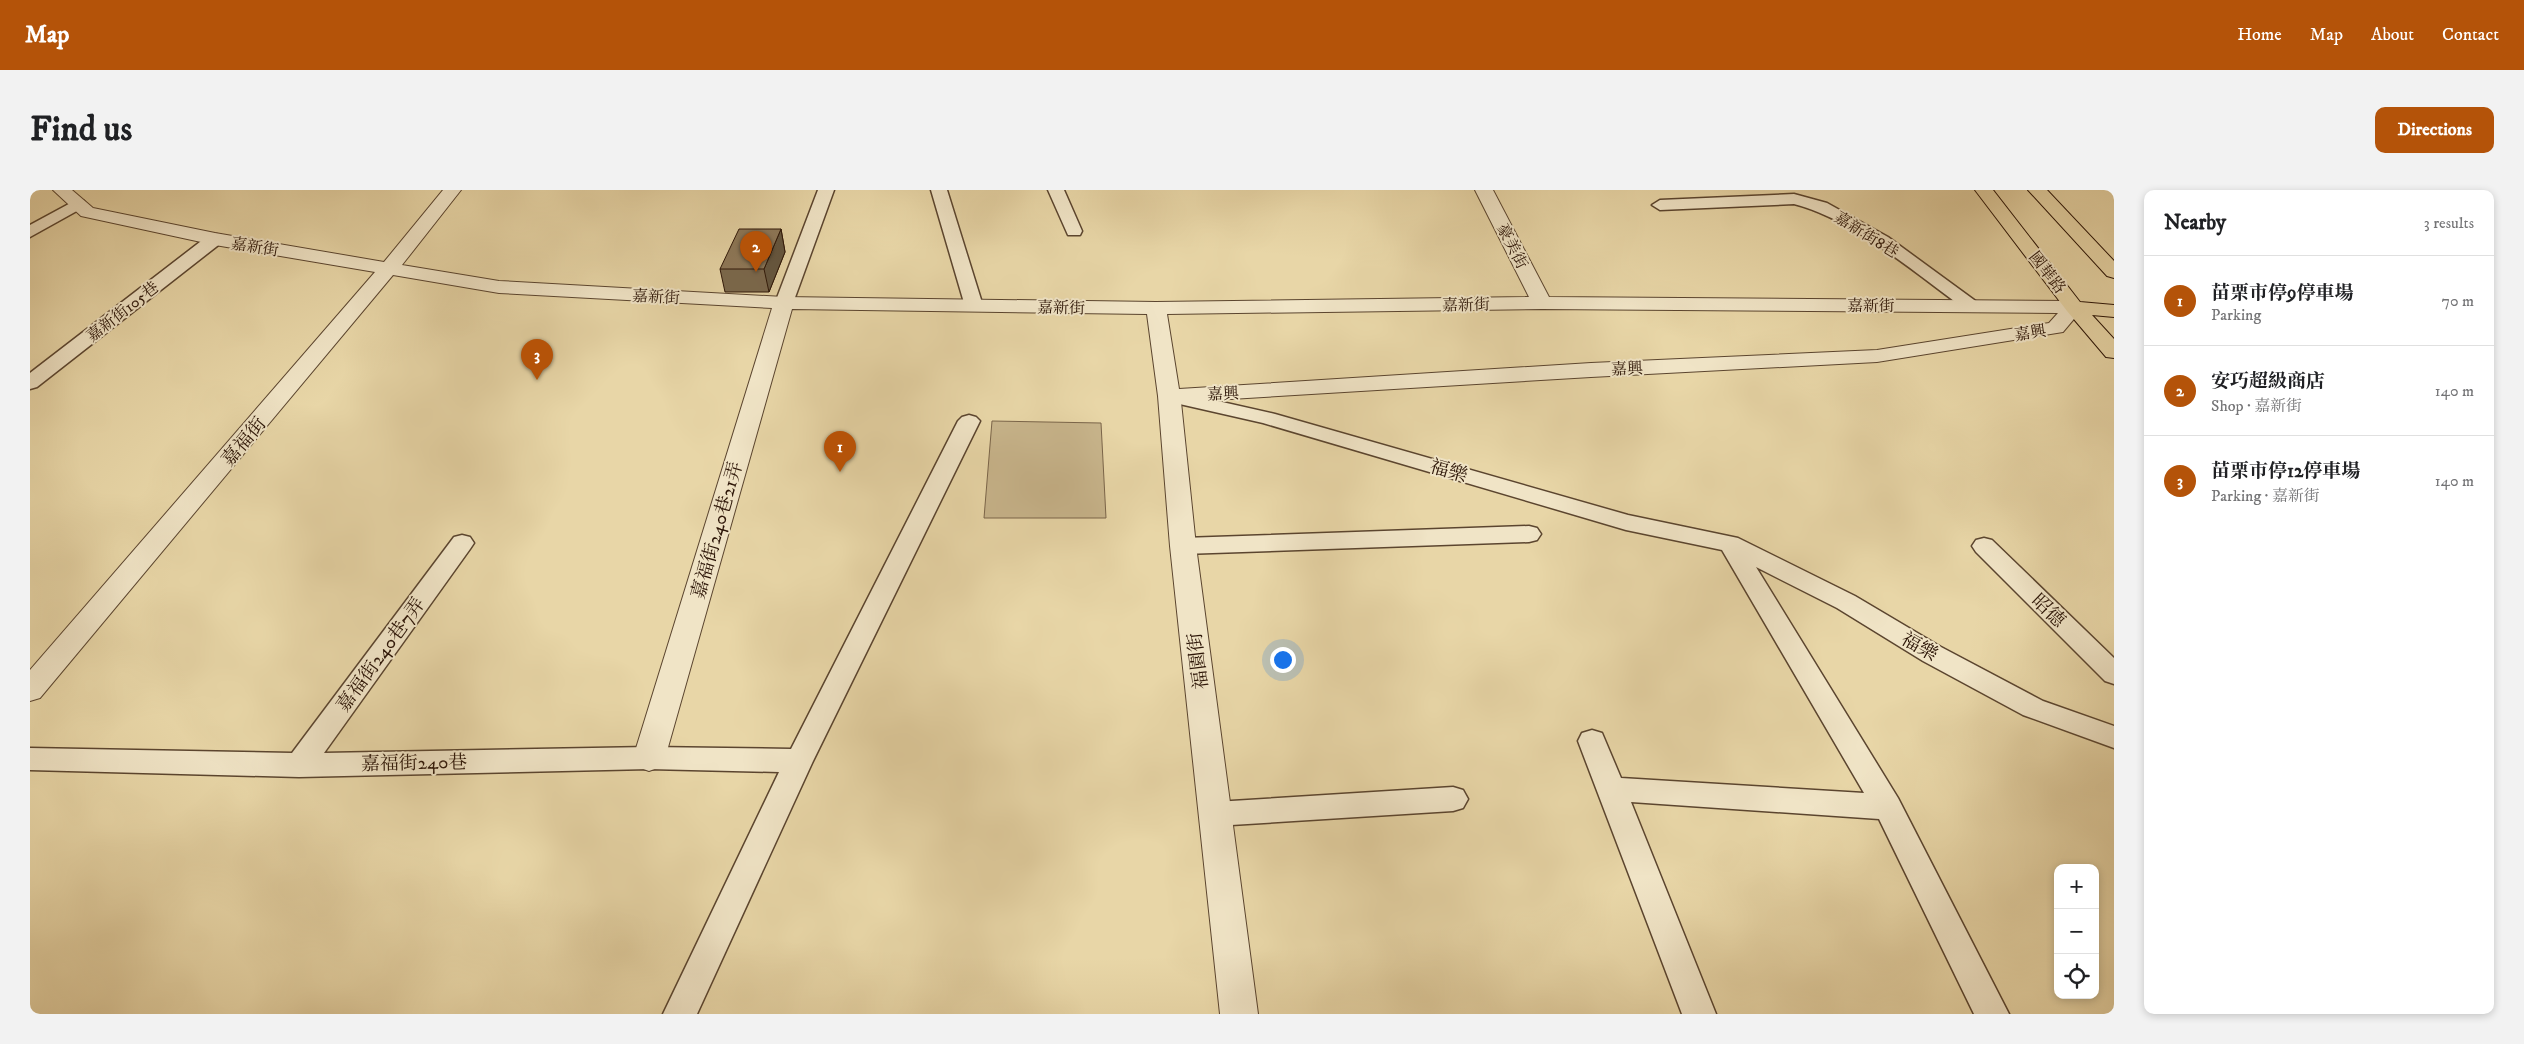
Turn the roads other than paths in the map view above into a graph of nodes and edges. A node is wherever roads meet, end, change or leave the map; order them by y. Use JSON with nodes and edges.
{"nodes":[{"id":1,"x":64,"y":190,"type":"edge"},
{"id":2,"x":452,"y":190,"type":"edge"},
{"id":3,"x":826,"y":190,"type":"edge"},
{"id":4,"x":939,"y":190,"type":"edge"},
{"id":5,"x":1056,"y":190,"type":"edge"},
{"id":6,"x":1484,"y":190,"type":"edge"},
{"id":7,"x":1724,"y":190,"type":"edge"},
{"id":8,"x":1984,"y":190,"type":"edge"},
{"id":9,"x":2037,"y":190,"type":"edge"},
{"id":10,"x":1738,"y":202,"type":"junction"},
{"id":11,"x":78,"y":204,"type":"junction"},
{"id":12,"x":1660,"y":205,"type":"dead end"},
{"id":13,"x":1074,"y":231,"type":"dead end"},
{"id":14,"x":30,"y":232,"type":"edge"},
{"id":15,"x":215,"y":239,"type":"junction"},
{"id":16,"x":389,"y":268,"type":"junction"},
{"id":17,"x":2114,"y":272,"type":"edge"},
{"id":18,"x":784,"y":303,"type":"junction"},
{"id":19,"x":1542,"y":303,"type":"junction"},
{"id":20,"x":1972,"y":305,"type":"junction"},
{"id":21,"x":974,"y":306,"type":"junction"},
{"id":22,"x":2074,"y":307,"type":"junction"},
{"id":23,"x":1156,"y":308,"type":"junction"},
{"id":24,"x":2114,"y":311,"type":"edge"},
{"id":25,"x":2114,"y":352,"type":"edge"},
{"id":26,"x":30,"y":383,"type":"edge"},
{"id":27,"x":1169,"y":396,"type":"junction"},
{"id":28,"x":969,"y":421,"type":"dead end"},
{"id":29,"x":1529,"y":534,"type":"dead end"},
{"id":30,"x":462,"y":543,"type":"dead end"},
{"id":31,"x":1730,"y":544,"type":"junction"},
{"id":32,"x":1183,"y":546,"type":"junction"},
{"id":33,"x":1984,"y":546,"type":"dead end"},
{"id":34,"x":2114,"y":674,"type":"edge"},
{"id":35,"x":30,"y":690,"type":"edge"},
{"id":36,"x":2114,"y":737,"type":"edge"},
{"id":37,"x":1592,"y":741,"type":"dead end"},
{"id":38,"x":649,"y":758,"type":"junction"},
{"id":39,"x":30,"y":759,"type":"edge"},
{"id":40,"x":799,"y":761,"type":"junction"},
{"id":41,"x":299,"y":765,"type":"junction"},
{"id":42,"x":1611,"y":789,"type":"junction"},
{"id":43,"x":1453,"y":799,"type":"dead end"},
{"id":44,"x":1888,"y":807,"type":"junction"},
{"id":45,"x":1216,"y":814,"type":"junction"},
{"id":46,"x":680,"y":1014,"type":"edge"},
{"id":47,"x":1239,"y":1014,"type":"edge"},
{"id":48,"x":1699,"y":1014,"type":"edge"},
{"id":49,"x":1992,"y":1014,"type":"edge"}],
"edges":[{"from":1,"to":11,"type":"street","name":"嘉新街"},
{"from":2,"to":16,"type":"street","name":"嘉福街"},
{"from":3,"to":18,"type":"lane"},
{"from":4,"to":21,"type":"lane"},
{"from":5,"to":13,"type":"lane"},
{"from":6,"to":19,"type":"street","name":"豪美街"},
{"from":7,"to":10,"type":"lane"},
{"from":8,"to":22,"type":"main road","name":"國華路"},
{"from":9,"to":17,"type":"main road"},
{"from":10,"to":12,"type":"lane","name":"嘉新街8巷"},
{"from":10,"to":20,"type":"lane","name":"嘉新街8巷"},
{"from":11,"to":14,"type":"lane"},
{"from":11,"to":15,"type":"street","name":"嘉新街"},
{"from":15,"to":16,"type":"street","name":"嘉新街"},
{"from":15,"to":26,"type":"lane","name":"嘉新街105巷"},
{"from":16,"to":18,"type":"street","name":"嘉新街"},
{"from":16,"to":35,"type":"street","name":"嘉福街"},
{"from":18,"to":21,"type":"street","name":"嘉新街"},
{"from":18,"to":38,"type":"street","name":"嘉福街240巷21弄"},
{"from":19,"to":20,"type":"street","name":"嘉新街"},
{"from":19,"to":23,"type":"street","name":"嘉新街"},
{"from":20,"to":22,"type":"street","name":"嘉新街"},
{"from":21,"to":23,"type":"street","name":"嘉新街"},
{"from":22,"to":24,"type":"main road"},
{"from":22,"to":25,"type":"main road","name":"國華路"},
{"from":22,"to":27,"type":"street","name":"嘉興"},
{"from":23,"to":27,"type":"street","name":"福園街"},
{"from":27,"to":31,"type":"lane","name":"福樂"},
{"from":27,"to":32,"type":"street","name":"福園街"},
{"from":28,"to":40,"type":"lane"},
{"from":29,"to":32,"type":"lane"},
{"from":30,"to":41,"type":"lane","name":"嘉福街240巷7弄"},
{"from":31,"to":36,"type":"lane","name":"福樂"},
{"from":31,"to":44,"type":"lane"},
{"from":32,"to":45,"type":"street","name":"福園街"},
{"from":33,"to":34,"type":"lane","name":"昭德"},
{"from":37,"to":42,"type":"lane"},
{"from":38,"to":40,"type":"lane","name":"嘉福街240巷"},
{"from":38,"to":41,"type":"lane","name":"嘉福街240巷"},
{"from":39,"to":41,"type":"lane","name":"嘉福街240巷"},
{"from":40,"to":46,"type":"lane"},
{"from":42,"to":44,"type":"lane"},
{"from":42,"to":48,"type":"lane"},
{"from":43,"to":45,"type":"lane"},
{"from":44,"to":49,"type":"lane"},
{"from":45,"to":47,"type":"street","name":"福園街"}]}
